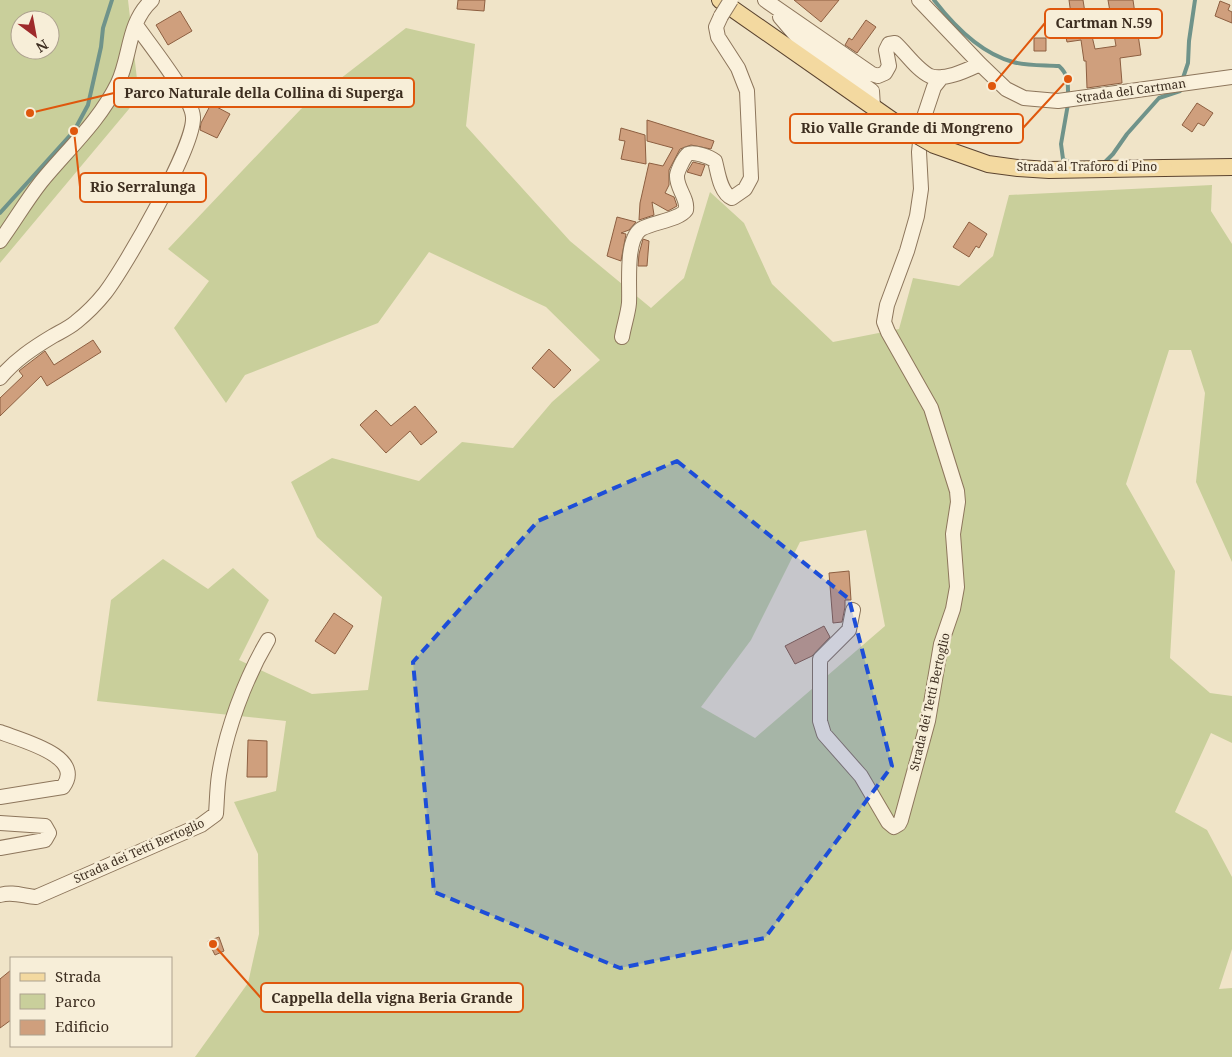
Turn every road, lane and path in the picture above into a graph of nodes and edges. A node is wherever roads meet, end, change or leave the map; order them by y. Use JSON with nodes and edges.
{"nodes":[{"id":1,"x":152,"y":0,"type":"edge"},
{"id":2,"x":731,"y":0,"type":"edge"},
{"id":3,"x":764,"y":0,"type":"edge"},
{"id":4,"x":919,"y":0,"type":"edge"},
{"id":5,"x":720,"y":8,"type":"edge"},
{"id":6,"x":136,"y":25,"type":"junction"},
{"id":7,"x":980,"y":64,"type":"junction"},
{"id":8,"x":942,"y":77,"type":"junction"},
{"id":9,"x":1232,"y":77,"type":"edge"},
{"id":10,"x":872,"y":107,"type":"junction"},
{"id":11,"x":1232,"y":167,"type":"edge"},
{"id":12,"x":0,"y":241,"type":"edge"},
{"id":13,"x":622,"y":336,"type":"dead end"},
{"id":14,"x":0,"y":378,"type":"edge"},
{"id":15,"x":853,"y":610,"type":"dead end"},
{"id":16,"x":268,"y":640,"type":"dead end"},
{"id":17,"x":0,"y":732,"type":"edge"},
{"id":18,"x":0,"y":797,"type":"edge"},
{"id":19,"x":0,"y":823,"type":"edge"},
{"id":20,"x":0,"y":848,"type":"edge"},
{"id":21,"x":0,"y":895,"type":"edge"}],
"edges":[{"from":1,"to":6,"type":"street"},
{"from":2,"to":5,"type":"street","bridge":true},
{"from":3,"to":8,"type":"street"},
{"from":3,"to":10,"type":"street"},
{"from":4,"to":7,"type":"street","name":"Strada del Cartman"},
{"from":5,"to":10,"type":"main road","name":"Strada al Traforo di Pino"},
{"from":5,"to":13,"type":"street"},
{"from":6,"to":12,"type":"street"},
{"from":6,"to":14,"type":"street"},
{"from":7,"to":8,"type":"street"},
{"from":7,"to":9,"type":"street","name":"Strada del Cartman"},
{"from":8,"to":15,"type":"street","name":"Strada dei Tetti Bertoglio"},
{"from":10,"to":11,"type":"main road","name":"Strada al Traforo di Pino","bridge":true},
{"from":16,"to":21,"type":"street","name":"Strada dei Tetti Bertoglio"},
{"from":17,"to":18,"type":"street"},
{"from":19,"to":20,"type":"street"}]}
